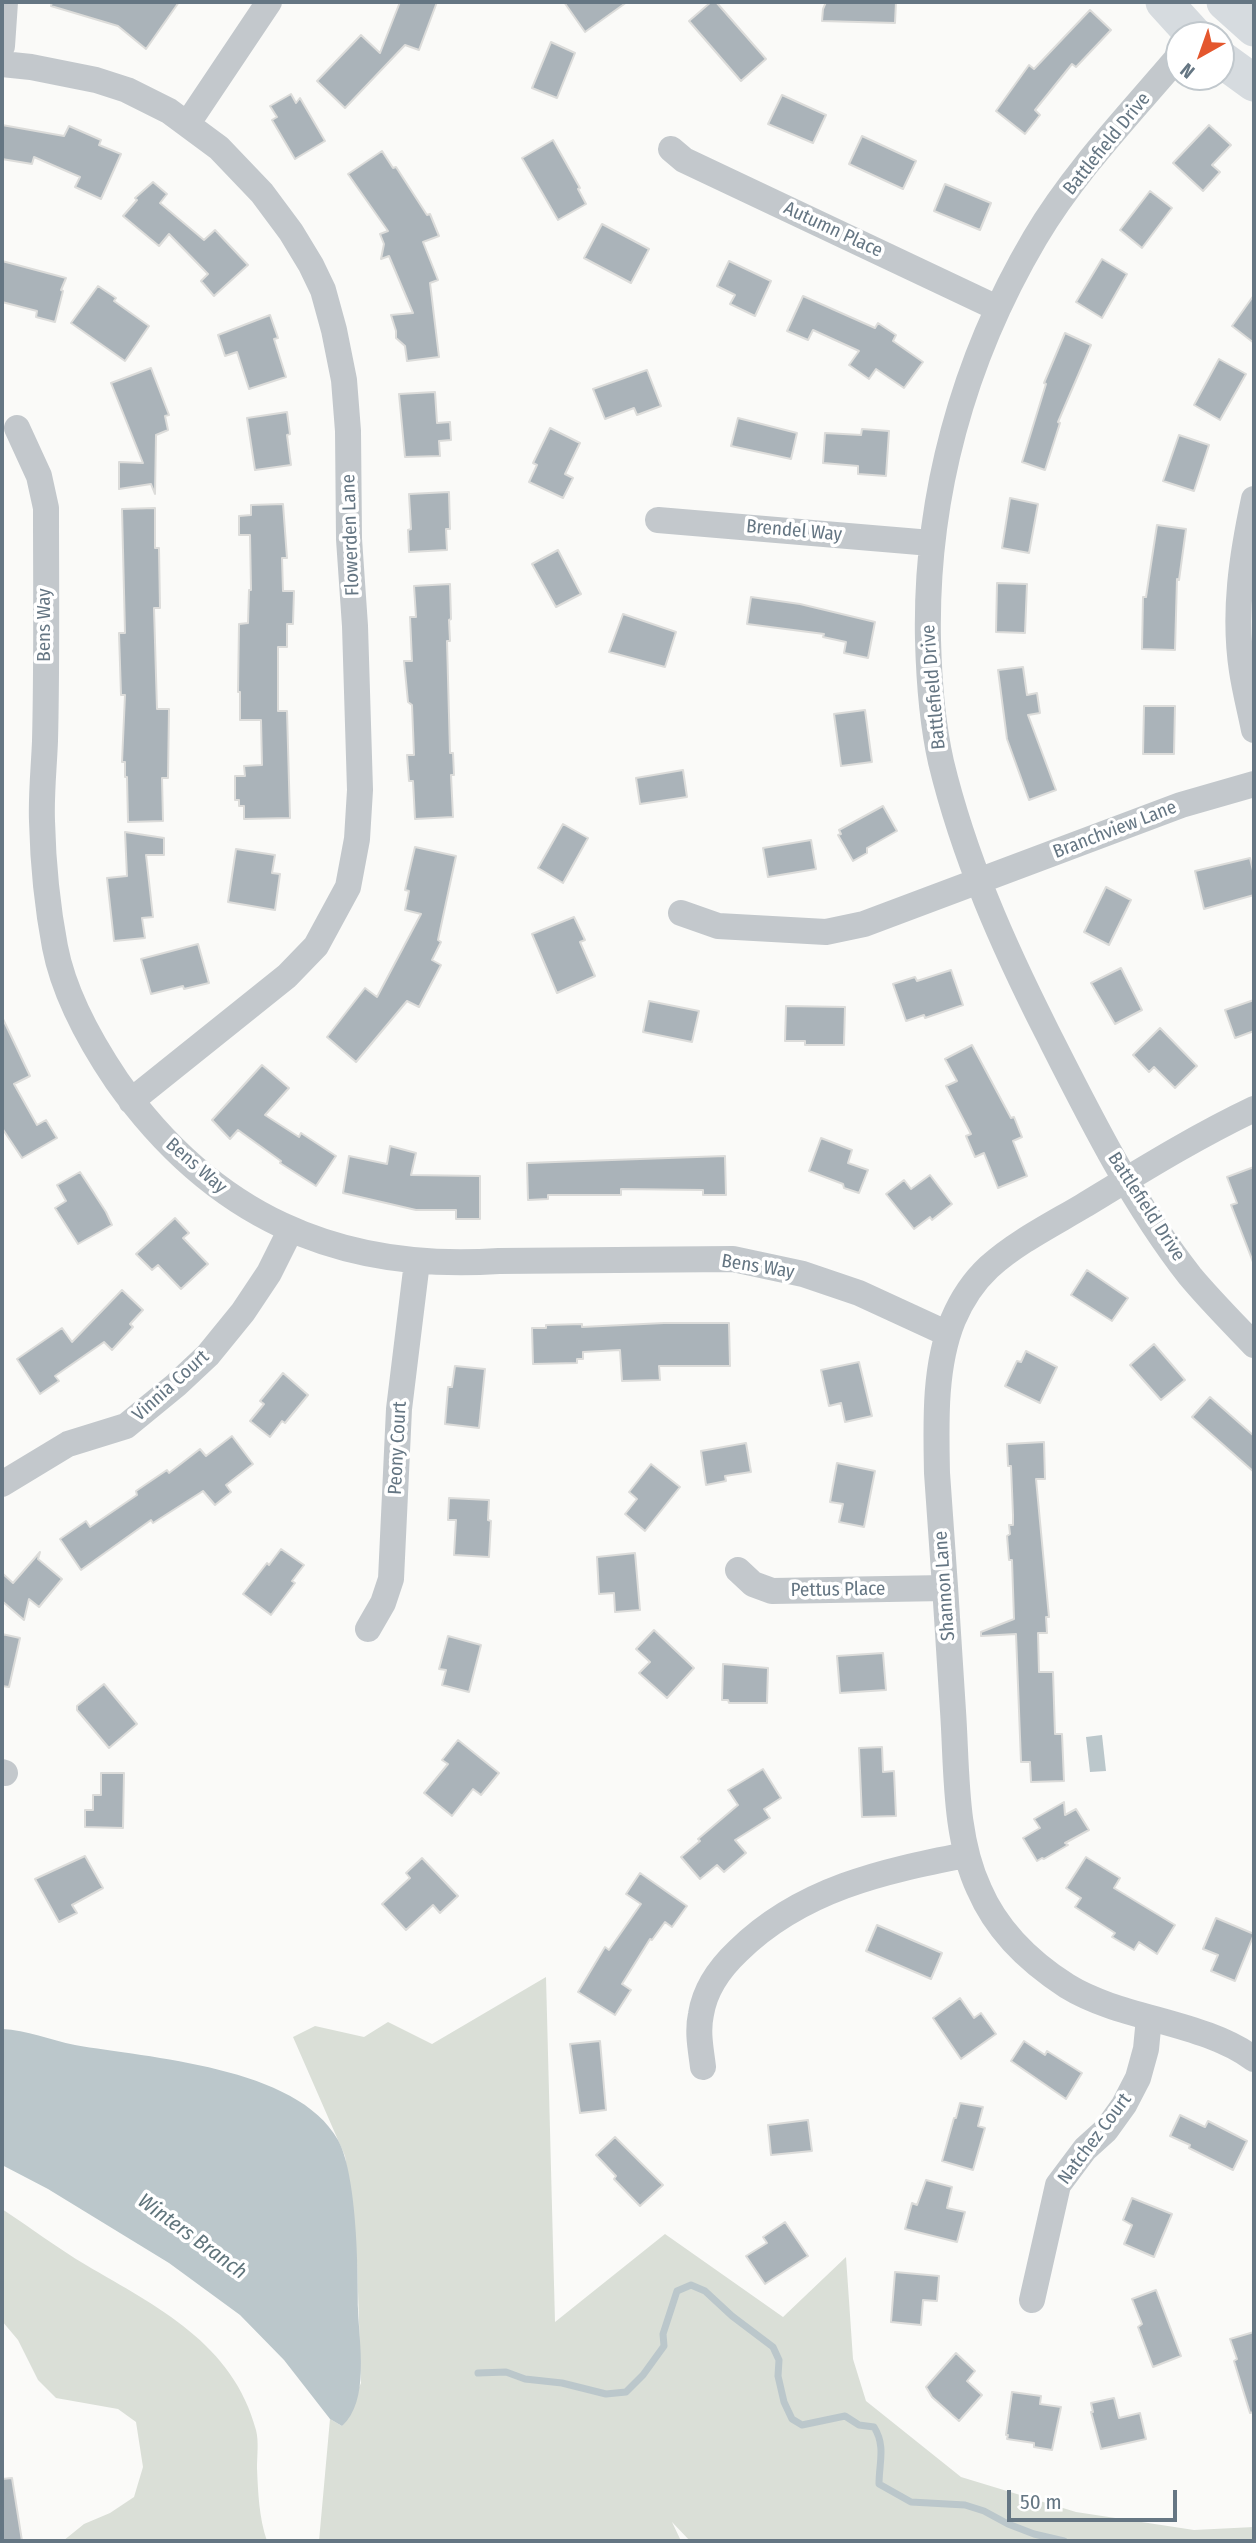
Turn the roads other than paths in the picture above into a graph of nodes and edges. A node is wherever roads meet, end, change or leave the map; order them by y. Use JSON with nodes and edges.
{"nodes":[{"id":1,"x":5,"y":2,"type":"edge"},
{"id":2,"x":270,"y":2,"type":"edge"},
{"id":3,"x":1164,"y":2,"type":"edge"},
{"id":4,"x":1225,"y":2,"type":"edge"},
{"id":5,"x":1182,"y":21,"type":"edge"},
{"id":6,"x":1208,"y":21,"type":"edge"},
{"id":7,"x":1254,"y":28,"type":"edge"},
{"id":8,"x":2,"y":46,"type":"edge"},
{"id":9,"x":2,"y":64,"type":"edge"},
{"id":10,"x":1235,"y":69,"type":"edge"},
{"id":11,"x":1165,"y":73,"type":"edge"},
{"id":12,"x":1254,"y":83,"type":"edge"},
{"id":13,"x":188,"y":123,"type":"junction"},
{"id":14,"x":671,"y":149,"type":"dead end"},
{"id":15,"x":997,"y":308,"type":"junction"},
{"id":16,"x":17,"y":428,"type":"dead end"},
{"id":17,"x":1254,"y":499,"type":"edge"},
{"id":18,"x":658,"y":520,"type":"dead end"},
{"id":19,"x":931,"y":542,"type":"junction"},
{"id":20,"x":1254,"y":730,"type":"edge"},
{"id":21,"x":1254,"y":784,"type":"edge"},
{"id":22,"x":978,"y":881,"type":"junction"},
{"id":23,"x":681,"y":914,"type":"dead end"},
{"id":24,"x":131,"y":1101,"type":"junction"},
{"id":25,"x":1254,"y":1109,"type":"edge"},
{"id":26,"x":1126,"y":1180,"type":"junction"},
{"id":27,"x":290,"y":1231,"type":"junction"},
{"id":28,"x":417,"y":1262,"type":"junction"},
{"id":29,"x":948,"y":1334,"type":"junction"},
{"id":30,"x":1254,"y":1345,"type":"edge"},
{"id":31,"x":2,"y":1484,"type":"edge"},
{"id":32,"x":738,"y":1570,"type":"dead end"},
{"id":33,"x":945,"y":1588,"type":"junction"},
{"id":34,"x":368,"y":1629,"type":"dead end"},
{"id":35,"x":966,"y":1855,"type":"junction"},
{"id":36,"x":1149,"y":2018,"type":"junction"},
{"id":37,"x":1254,"y":2059,"type":"edge"},
{"id":38,"x":703,"y":2067,"type":"dead end"},
{"id":39,"x":1032,"y":2300,"type":"dead end"}],
"edges":[{"from":1,"to":8,"type":"street"},
{"from":2,"to":13,"type":"street"},
{"from":3,"to":5,"type":"street"},
{"from":4,"to":6,"type":"street"},
{"from":4,"to":7,"type":"street"},
{"from":9,"to":13,"type":"street","name":"Flowerden Lane"},
{"from":10,"to":12,"type":"street"},
{"from":11,"to":15,"type":"street","name":"Battlefield Drive"},
{"from":13,"to":24,"type":"street","name":"Flowerden Lane"},
{"from":14,"to":15,"type":"street","name":"Autumn Place"},
{"from":15,"to":19,"type":"street","name":"Battlefield Drive"},
{"from":16,"to":24,"type":"street","name":"Bens Way"},
{"from":17,"to":20,"type":"street"},
{"from":18,"to":19,"type":"street","name":"Brendel Way"},
{"from":19,"to":22,"type":"street","name":"Battlefield Drive"},
{"from":21,"to":22,"type":"street","name":"Branchview Lane"},
{"from":22,"to":23,"type":"street","name":"Branchview Lane"},
{"from":22,"to":26,"type":"street","name":"Battlefield Drive"},
{"from":24,"to":27,"type":"street","name":"Bens Way"},
{"from":25,"to":26,"type":"street","name":"Shannon Lane"},
{"from":26,"to":29,"type":"street","name":"Shannon Lane"},
{"from":26,"to":30,"type":"street","name":"Battlefield Drive"},
{"from":27,"to":28,"type":"street","name":"Bens Way"},
{"from":27,"to":31,"type":"street","name":"Vinnia Court"},
{"from":28,"to":29,"type":"street","name":"Bens Way"},
{"from":28,"to":34,"type":"street","name":"Peony Court"},
{"from":29,"to":33,"type":"street","name":"Shannon Lane"},
{"from":32,"to":33,"type":"street","name":"Pettus Place"},
{"from":33,"to":35,"type":"street","name":"Shannon Lane"},
{"from":35,"to":36,"type":"street","name":"Shannon Lane"},
{"from":35,"to":38,"type":"street"},
{"from":36,"to":37,"type":"street","name":"Shannon Lane"},
{"from":36,"to":39,"type":"street","name":"Natchez Court"}]}
